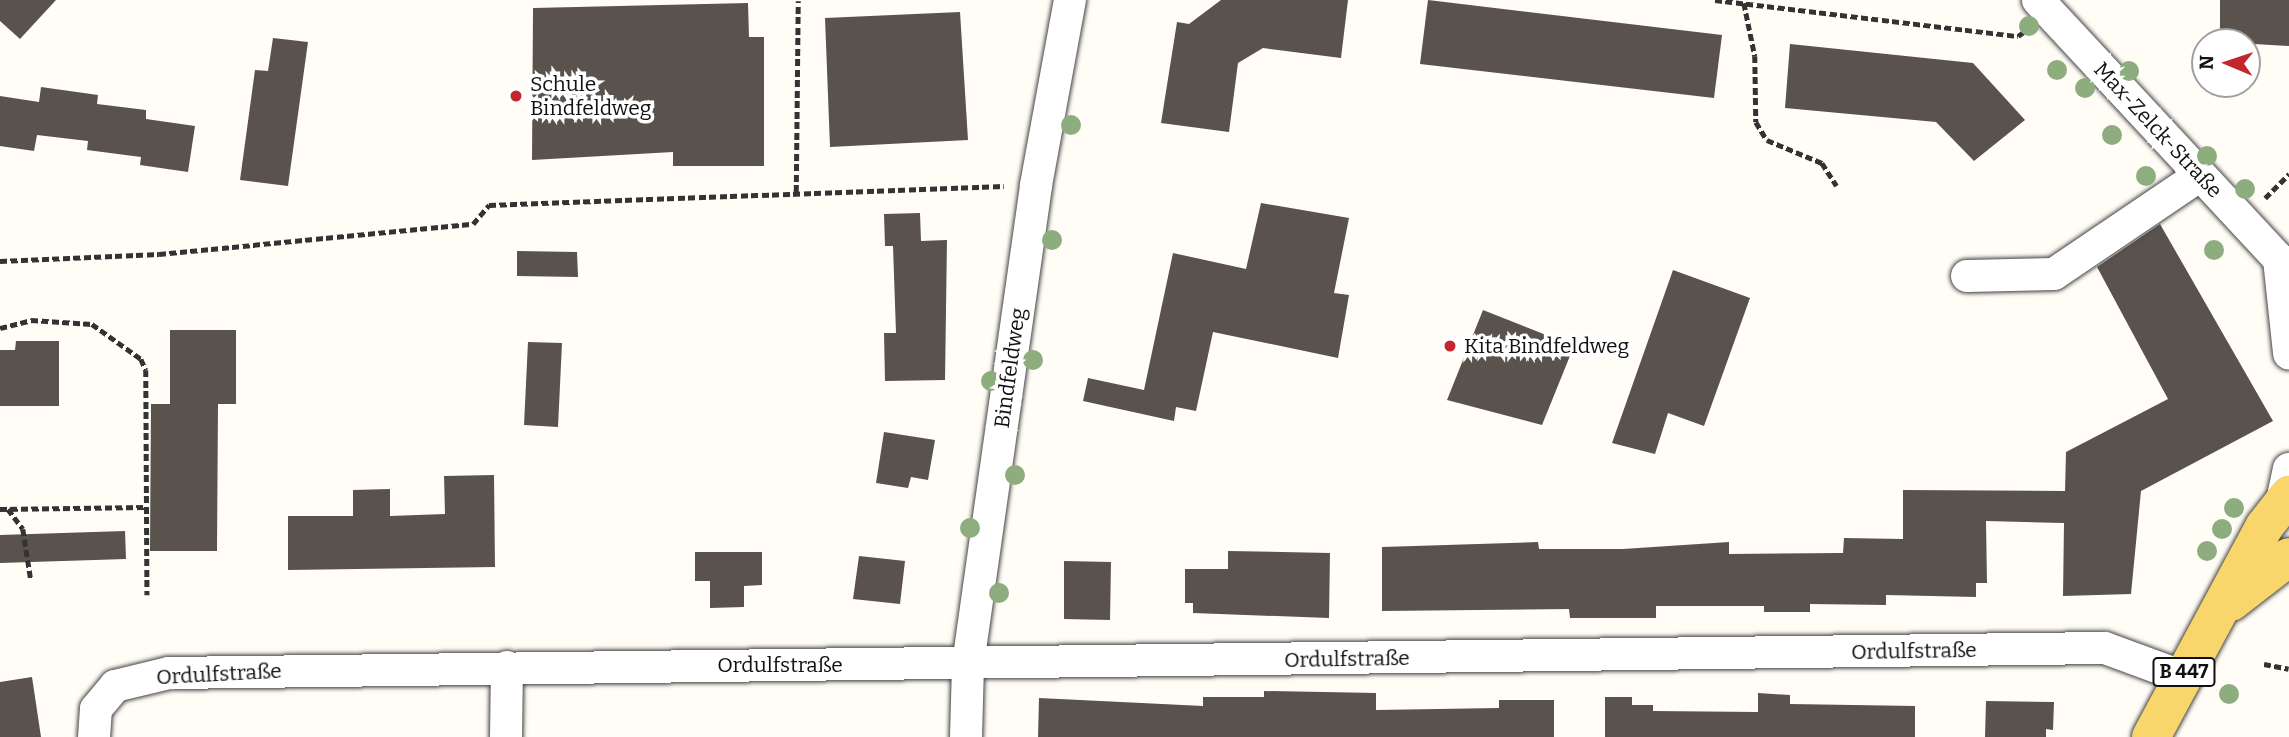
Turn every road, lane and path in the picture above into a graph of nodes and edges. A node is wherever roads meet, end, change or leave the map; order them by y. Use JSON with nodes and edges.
{"nodes":[{"id":1,"x":1070,"y":0,"type":"edge"},
{"id":2,"x":1715,"y":0,"type":"edge"},
{"id":3,"x":798,"y":1,"type":"edge"},
{"id":4,"x":1744,"y":4,"type":"junction"},
{"id":5,"x":2044,"y":6,"type":"edge"},
{"id":6,"x":2199,"y":176,"type":"junction"},
{"id":7,"x":1036,"y":185,"type":"junction"},
{"id":8,"x":1837,"y":186,"type":"dead end"},
{"id":9,"x":796,"y":192,"type":"junction"},
{"id":10,"x":0,"y":261,"type":"edge"},
{"id":11,"x":2286,"y":267,"type":"edge"},
{"id":12,"x":1967,"y":276,"type":"dead end"},
{"id":13,"x":0,"y":328,"type":"edge"},
{"id":14,"x":2289,"y":353,"type":"edge"},
{"id":15,"x":2289,"y":469,"type":"edge"},
{"id":16,"x":2285,"y":500,"type":"edge"},
{"id":17,"x":146,"y":506,"type":"junction"},
{"id":18,"x":8,"y":508,"type":"junction"},
{"id":19,"x":0,"y":509,"type":"edge"},
{"id":20,"x":2289,"y":556,"type":"edge"},
{"id":21,"x":31,"y":580,"type":"dead end"},
{"id":22,"x":147,"y":595,"type":"dead end"},
{"id":23,"x":2221,"y":610,"type":"junction"},
{"id":24,"x":968,"y":664,"type":"junction"},
{"id":25,"x":2264,"y":664,"type":"dead end"},
{"id":26,"x":507,"y":667,"type":"junction"},
{"id":27,"x":2289,"y":669,"type":"edge"},
{"id":28,"x":2181,"y":676,"type":"junction"},
{"id":29,"x":94,"y":737,"type":"edge"},
{"id":30,"x":506,"y":737,"type":"edge"},
{"id":31,"x":966,"y":737,"type":"edge"},
{"id":32,"x":2151,"y":737,"type":"edge"}],
"edges":[{"from":1,"to":7,"type":"street","name":"Bindfeldweg"},
{"from":2,"to":4,"type":"path"},
{"from":3,"to":9,"type":"path"},
{"from":4,"to":5,"type":"path"},
{"from":4,"to":8,"type":"path"},
{"from":5,"to":6,"type":"street","name":"Max-Zelck-Straße"},
{"from":6,"to":11,"type":"street","name":"Max-Zelck-Straße"},
{"from":6,"to":12,"type":"street"},
{"from":7,"to":9,"type":"path"},
{"from":7,"to":24,"type":"street","name":"Bindfeldweg"},
{"from":9,"to":10,"type":"path"},
{"from":11,"to":14,"type":"street","name":"Max-Zelck-Straße"},
{"from":13,"to":17,"type":"path"},
{"from":15,"to":16,"type":"street"},
{"from":16,"to":23,"type":"main road","number":"B 447"},
{"from":17,"to":18,"type":"path"},
{"from":17,"to":22,"type":"path"},
{"from":18,"to":19,"type":"path"},
{"from":18,"to":21,"type":"path"},
{"from":20,"to":23,"type":"main road","number":"B 447"},
{"from":23,"to":28,"type":"main road","number":"B 447"},
{"from":24,"to":26,"type":"street","name":"Ordulfstraße"},
{"from":24,"to":28,"type":"street","name":"Ordulfstraße"},
{"from":24,"to":31,"type":"street","name":"Bindfeldweg"},
{"from":25,"to":27,"type":"path"},
{"from":26,"to":29,"type":"street","name":"Ordulfstraße"},
{"from":26,"to":30,"type":"street"},
{"from":28,"to":32,"type":"main road","number":"B 447"}]}
